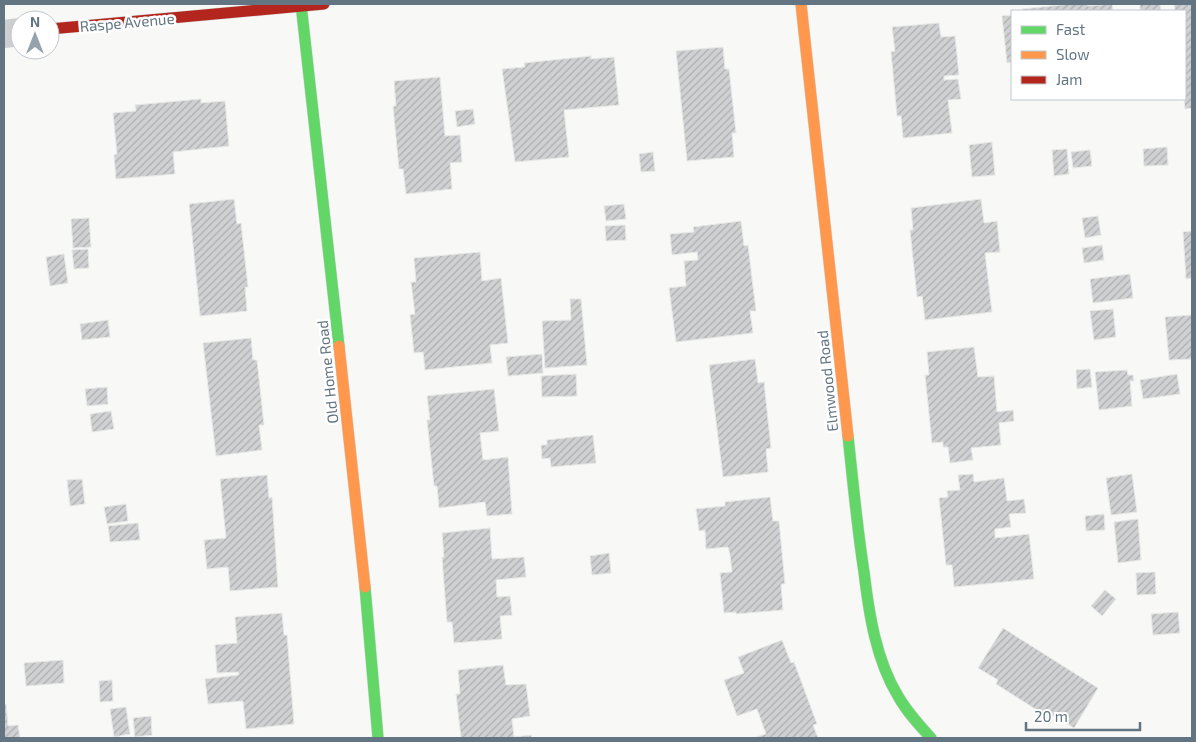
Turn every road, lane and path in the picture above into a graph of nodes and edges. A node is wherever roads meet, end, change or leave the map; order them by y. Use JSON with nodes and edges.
{"nodes":[{"id":1,"x":324,"y":4,"type":"edge"},
{"id":2,"x":801,"y":4,"type":"edge"},
{"id":3,"x":301,"y":5,"type":"edge"},
{"id":4,"x":60,"y":28,"type":"edge"},
{"id":5,"x":378,"y":738,"type":"edge"},
{"id":6,"x":930,"y":738,"type":"edge"}],
"edges":[{"from":1,"to":3,"type":"street","name":"Raspe Avenue"},
{"from":2,"to":6,"type":"street","name":"Elmwood Road"},
{"from":3,"to":4,"type":"street","name":"Raspe Avenue"},
{"from":3,"to":5,"type":"street","name":"Old Home Road"}]}
